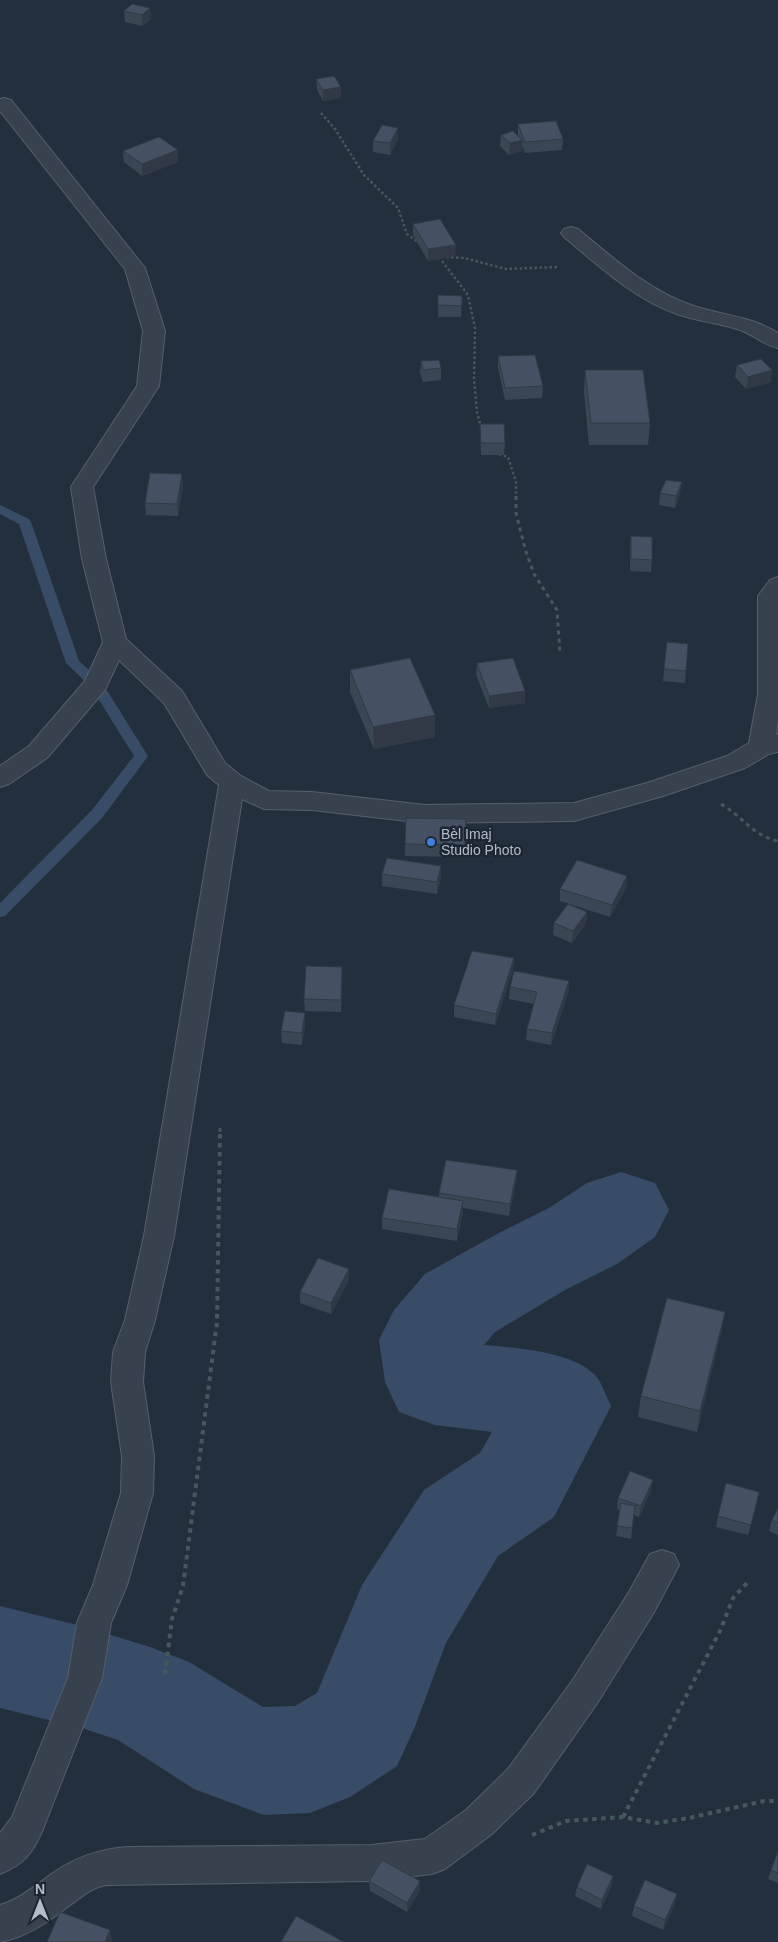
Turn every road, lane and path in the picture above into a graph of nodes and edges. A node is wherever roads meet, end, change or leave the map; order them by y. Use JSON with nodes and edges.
{"nodes":[{"id":1,"x":4,"y":104,"type":"dead end"},
{"id":2,"x":321,"y":113,"type":"dead end"},
{"id":3,"x":571,"y":233,"type":"dead end"},
{"id":4,"x":423,"y":245,"type":"edge"},
{"id":5,"x":562,"y":267,"type":"dead end"},
{"id":6,"x":778,"y":342,"type":"edge"},
{"id":7,"x":484,"y":435,"type":"edge"},
{"id":8,"x":494,"y":453,"type":"edge"},
{"id":9,"x":778,"y":585,"type":"edge"},
{"id":10,"x":115,"y":642,"type":"junction"},
{"id":11,"x":560,"y":654,"type":"dead end"},
{"id":12,"x":770,"y":745,"type":"edge"},
{"id":13,"x":0,"y":778,"type":"edge"},
{"id":14,"x":232,"y":782,"type":"junction"},
{"id":15,"x":673,"y":783,"type":"junction"},
{"id":16,"x":778,"y":840,"type":"edge"},
{"id":17,"x":220,"y":1117,"type":"dead end"},
{"id":18,"x":662,"y":1565,"type":"dead end"},
{"id":19,"x":747,"y":1583,"type":"dead end"},
{"id":20,"x":165,"y":1674,"type":"dead end"},
{"id":21,"x":778,"y":1801,"type":"edge"},
{"id":22,"x":0,"y":1856,"type":"edge"},
{"id":23,"x":0,"y":1924,"type":"edge"}],
"edges":[{"from":1,"to":10,"type":"street"},
{"from":2,"to":4,"type":"path"},
{"from":3,"to":6,"type":"street"},
{"from":5,"to":7,"type":"path"},
{"from":8,"to":11,"type":"path"},
{"from":9,"to":12,"type":"street"},
{"from":10,"to":13,"type":"street"},
{"from":10,"to":14,"type":"street"},
{"from":12,"to":15,"type":"street"},
{"from":14,"to":15,"type":"street"},
{"from":14,"to":22,"type":"street"},
{"from":15,"to":16,"type":"path"},
{"from":17,"to":20,"type":"path"},
{"from":18,"to":23,"type":"street"},
{"from":19,"to":21,"type":"path"}]}
